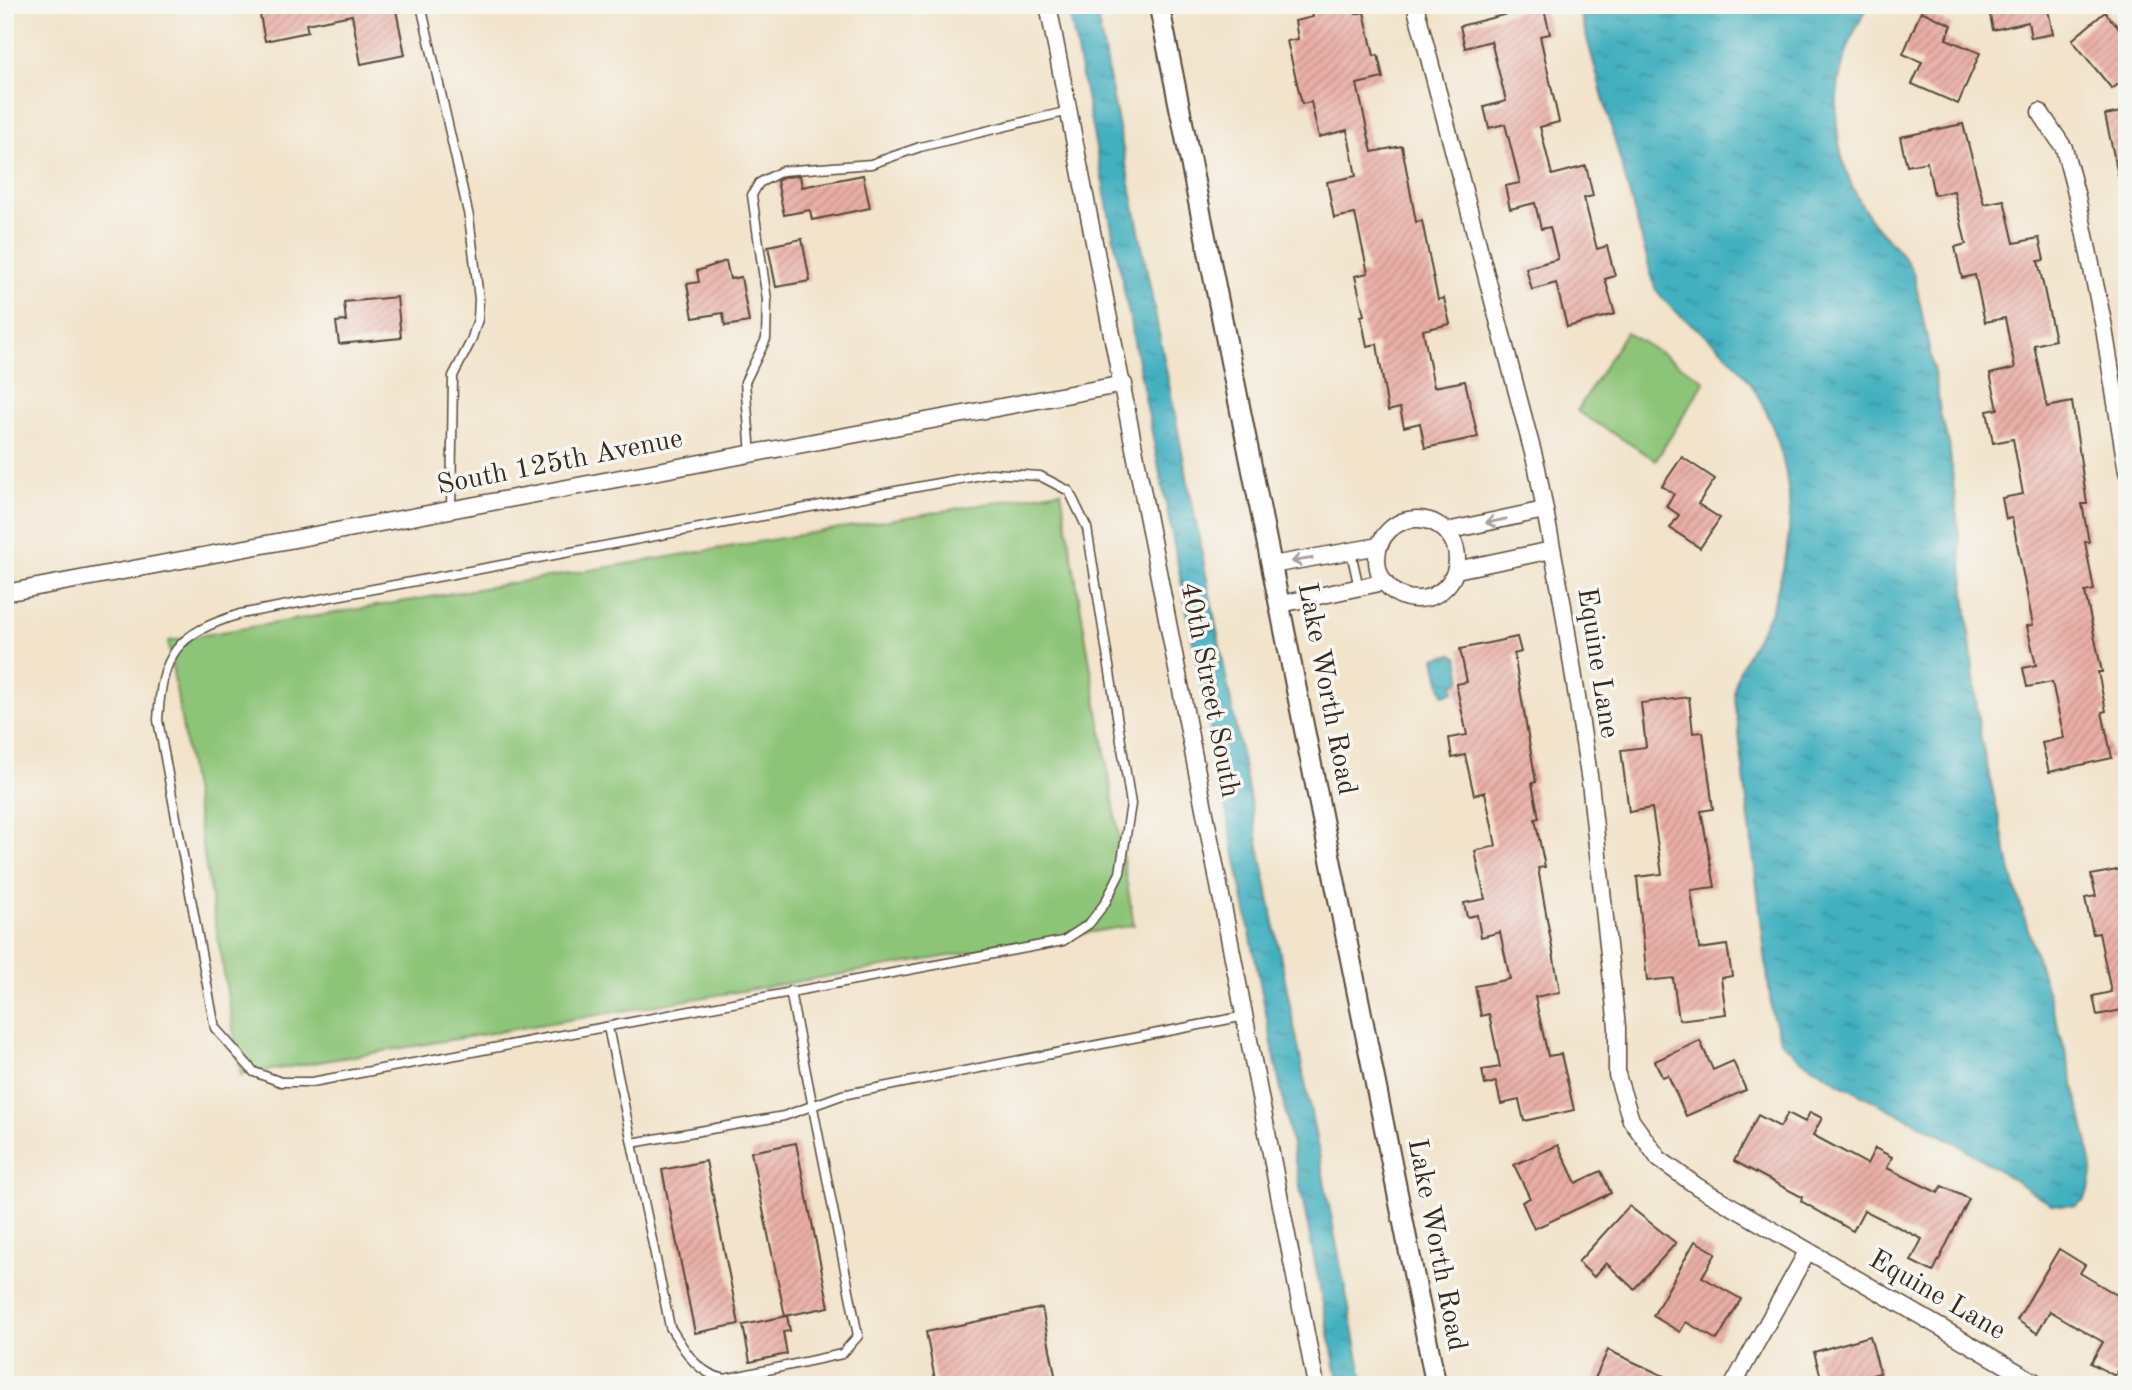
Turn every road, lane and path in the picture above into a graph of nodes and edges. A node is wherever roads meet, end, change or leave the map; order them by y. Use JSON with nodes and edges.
{"nodes":[{"id":1,"x":421,"y":5,"type":"edge"},
{"id":2,"x":1048,"y":5,"type":"edge"},
{"id":3,"x":1159,"y":5,"type":"edge"},
{"id":4,"x":1415,"y":5,"type":"edge"},
{"id":5,"x":1069,"y":111,"type":"junction"},
{"id":6,"x":2040,"y":111,"type":"dead end"},
{"id":7,"x":1124,"y":384,"type":"junction"},
{"id":8,"x":751,"y":454,"type":"junction"},
{"id":9,"x":2127,"y":472,"type":"edge"},
{"id":10,"x":451,"y":510,"type":"junction"},
{"id":11,"x":1544,"y":510,"type":"junction"},
{"id":12,"x":1447,"y":531,"type":"junction"},
{"id":13,"x":1379,"y":546,"type":"junction"},
{"id":14,"x":1552,"y":550,"type":"junction"},
{"id":15,"x":1351,"y":552,"type":"junction"},
{"id":16,"x":1272,"y":565,"type":"junction"},
{"id":17,"x":1456,"y":570,"type":"junction"},
{"id":18,"x":1384,"y":582,"type":"junction"},
{"id":19,"x":1359,"y":588,"type":"junction"},
{"id":20,"x":5,"y":593,"type":"edge"},
{"id":21,"x":1281,"y":604,"type":"junction"},
{"id":22,"x":790,"y":991,"type":"junction"},
{"id":23,"x":1245,"y":1016,"type":"junction"},
{"id":24,"x":608,"y":1027,"type":"junction"},
{"id":25,"x":812,"y":1106,"type":"junction"},
{"id":26,"x":632,"y":1143,"type":"junction"},
{"id":27,"x":1807,"y":1252,"type":"junction"},
{"id":28,"x":1316,"y":1385,"type":"edge"},
{"id":29,"x":1436,"y":1385,"type":"edge"},
{"id":30,"x":1733,"y":1385,"type":"edge"},
{"id":31,"x":2040,"y":1385,"type":"edge"}],
"edges":[{"from":1,"to":10,"type":"lane"},
{"from":2,"to":5,"type":"street","name":"40th Street South"},
{"from":3,"to":16,"type":"street","name":"Lake Worth Road"},
{"from":4,"to":11,"type":"street","name":"Equine Lane"},
{"from":5,"to":7,"type":"street","name":"40th Street South"},
{"from":5,"to":8,"type":"lane"},
{"from":6,"to":9,"type":"street"},
{"from":7,"to":8,"type":"street","name":"South 125th Avenue"},
{"from":7,"to":23,"type":"street","name":"40th Street South"},
{"from":8,"to":10,"type":"street","name":"South 125th Avenue"},
{"from":10,"to":20,"type":"street","name":"South 125th Avenue"},
{"from":11,"to":12,"type":"street","one_way":true},
{"from":11,"to":14,"type":"street","name":"Equine Lane"},
{"from":12,"to":13,"type":"street"},
{"from":12,"to":17,"type":"street"},
{"from":13,"to":15,"type":"street"},
{"from":13,"to":18,"type":"street"},
{"from":14,"to":17,"type":"street"},
{"from":14,"to":27,"type":"street","name":"Equine Lane"},
{"from":15,"to":16,"type":"street","one_way":true},
{"from":15,"to":19,"type":"lane"},
{"from":16,"to":21,"type":"street","name":"Lake Worth Road"},
{"from":17,"to":18,"type":"street"},
{"from":18,"to":19,"type":"street"},
{"from":19,"to":21,"type":"street"},
{"from":21,"to":29,"type":"street","name":"Lake Worth Road"},
{"from":22,"to":24,"type":"lane"},
{"from":22,"to":24,"type":"lane"},
{"from":22,"to":25,"type":"lane"},
{"from":23,"to":25,"type":"lane"},
{"from":23,"to":28,"type":"street","name":"40th Street South"},
{"from":24,"to":26,"type":"lane"},
{"from":25,"to":26,"type":"lane"},
{"from":25,"to":26,"type":"lane"},
{"from":27,"to":30,"type":"street"},
{"from":27,"to":31,"type":"street","name":"Equine Lane"}]}
